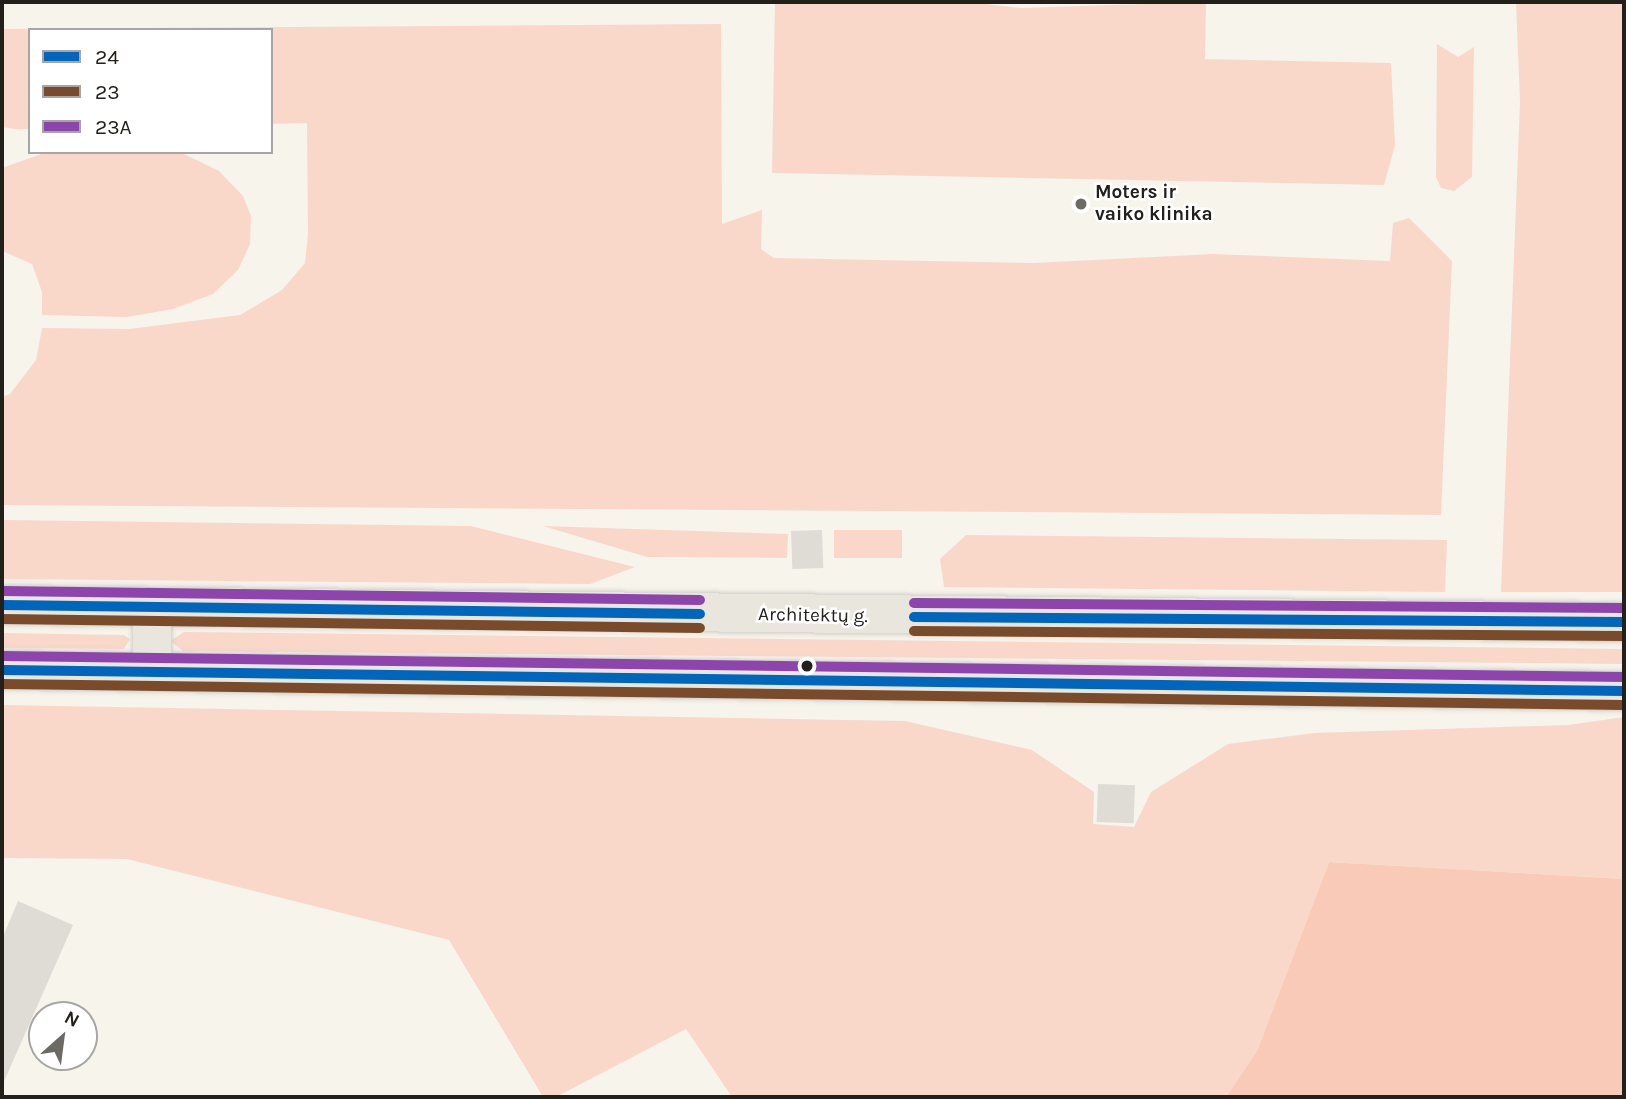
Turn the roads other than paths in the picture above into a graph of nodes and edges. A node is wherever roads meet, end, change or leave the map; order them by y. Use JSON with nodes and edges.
{"nodes":[{"id":1,"x":2,"y":605,"type":"edge"},
{"id":2,"x":152,"y":607,"type":"junction"},
{"id":3,"x":1624,"y":622,"type":"edge"},
{"id":4,"x":2,"y":670,"type":"edge"},
{"id":5,"x":152,"y":671,"type":"junction"},
{"id":6,"x":1624,"y":691,"type":"edge"}],
"edges":[{"from":1,"to":2,"type":"main road","name":"Architektų g."},
{"from":2,"to":3,"type":"main road","name":"Architektų g."},
{"from":2,"to":5,"type":"main road"},
{"from":4,"to":5,"type":"main road"},
{"from":5,"to":6,"type":"main road"}]}
